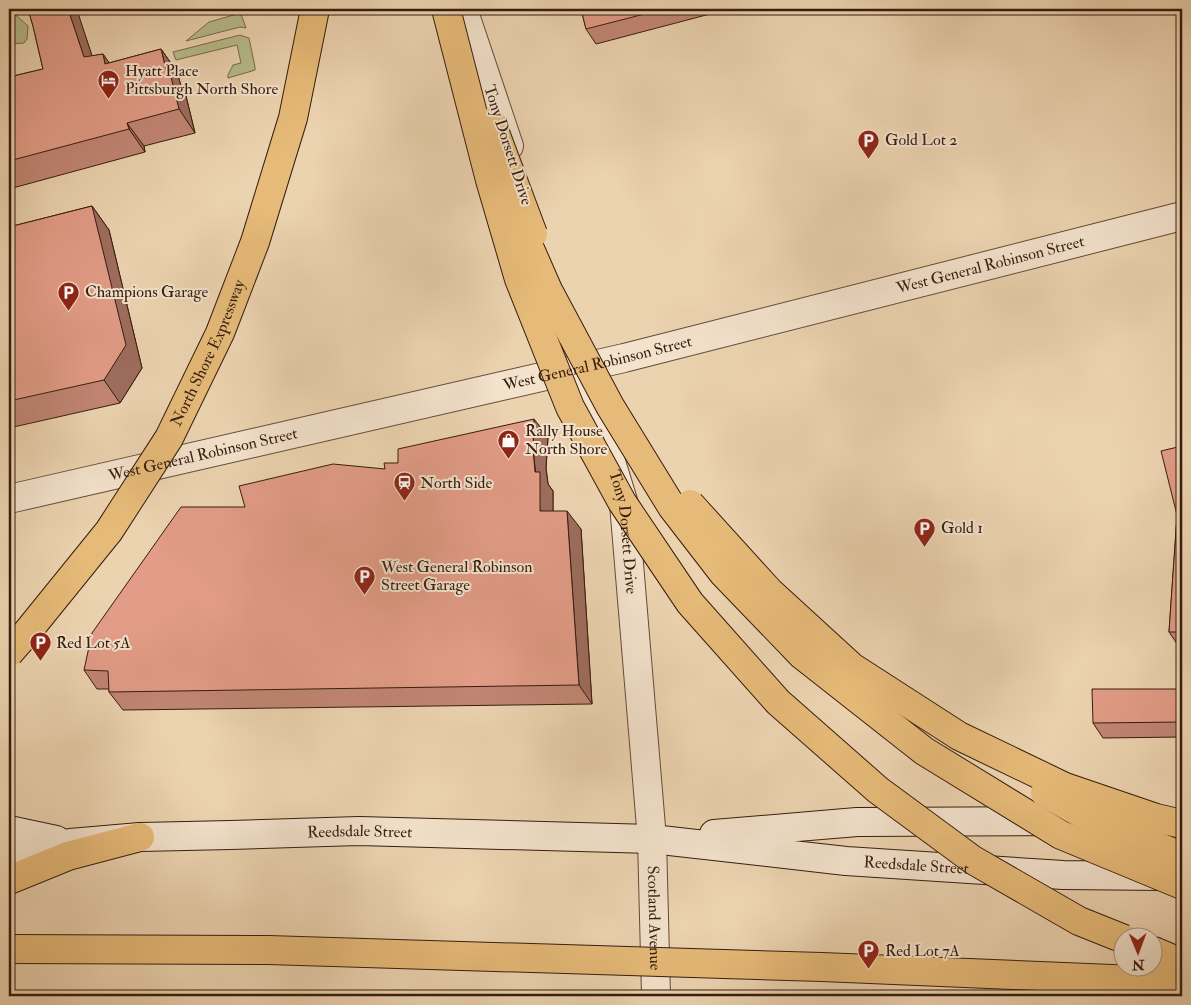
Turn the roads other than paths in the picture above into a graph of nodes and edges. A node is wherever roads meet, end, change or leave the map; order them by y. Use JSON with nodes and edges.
{"nodes":[{"id":1,"x":314,"y":9,"type":"edge"},
{"id":2,"x":448,"y":9,"type":"edge"},
{"id":3,"x":463,"y":9,"type":"edge"},
{"id":4,"x":1182,"y":216,"type":"edge"},
{"id":5,"x":548,"y":290,"type":"junction"},
{"id":6,"x":582,"y":367,"type":"junction"},
{"id":7,"x":9,"y":499,"type":"edge"},
{"id":8,"x":9,"y":652,"type":"edge"},
{"id":9,"x":1182,"y":823,"type":"edge"},
{"id":10,"x":9,"y":830,"type":"edge"},
{"id":11,"x":140,"y":836,"type":"junction"},
{"id":12,"x":652,"y":839,"type":"junction"},
{"id":13,"x":70,"y":843,"type":"junction"},
{"id":14,"x":9,"y":854,"type":"edge"},
{"id":15,"x":1182,"y":856,"type":"edge"},
{"id":16,"x":1182,"y":877,"type":"edge"},
{"id":17,"x":9,"y":880,"type":"edge"},
{"id":18,"x":1182,"y":885,"type":"edge"},
{"id":19,"x":1114,"y":935,"type":"edge"},
{"id":20,"x":9,"y":949,"type":"edge"},
{"id":21,"x":1164,"y":955,"type":"edge"},
{"id":22,"x":1182,"y":963,"type":"edge"},
{"id":23,"x":1182,"y":980,"type":"edge"},
{"id":24,"x":656,"y":996,"type":"edge"}],
"edges":[{"from":1,"to":8,"type":"highway","name":"North Shore Expressway","bridge":true},
{"from":2,"to":5,"type":"highway","bridge":true},
{"from":2,"to":9,"type":"highway","bridge":true},
{"from":2,"to":19,"type":"highway","bridge":true},
{"from":3,"to":6,"type":"street","name":"Tony Dorsett Drive"},
{"from":4,"to":6,"type":"street","name":"West General Robinson Street"},
{"from":5,"to":15,"type":"highway","bridge":true},
{"from":5,"to":18,"type":"highway","bridge":true},
{"from":6,"to":7,"type":"street","name":"West General Robinson Street"},
{"from":6,"to":12,"type":"street","name":"Tony Dorsett Drive"},
{"from":9,"to":12,"type":"street","name":"Reedsdale Street"},
{"from":10,"to":13,"type":"street","name":"Reedsdale Street"},
{"from":11,"to":12,"type":"street","name":"Reedsdale Street"},
{"from":11,"to":13,"type":"street","name":"Reedsdale Street"},
{"from":11,"to":17,"type":"highway"},
{"from":12,"to":16,"type":"street","name":"Reedsdale Street"},
{"from":12,"to":24,"type":"street","name":"Scotland Avenue"},
{"from":13,"to":14,"type":"street","name":"Reedsdale Street"},
{"from":20,"to":23,"type":"highway","bridge":true},
{"from":21,"to":22,"type":"highway"}]}
